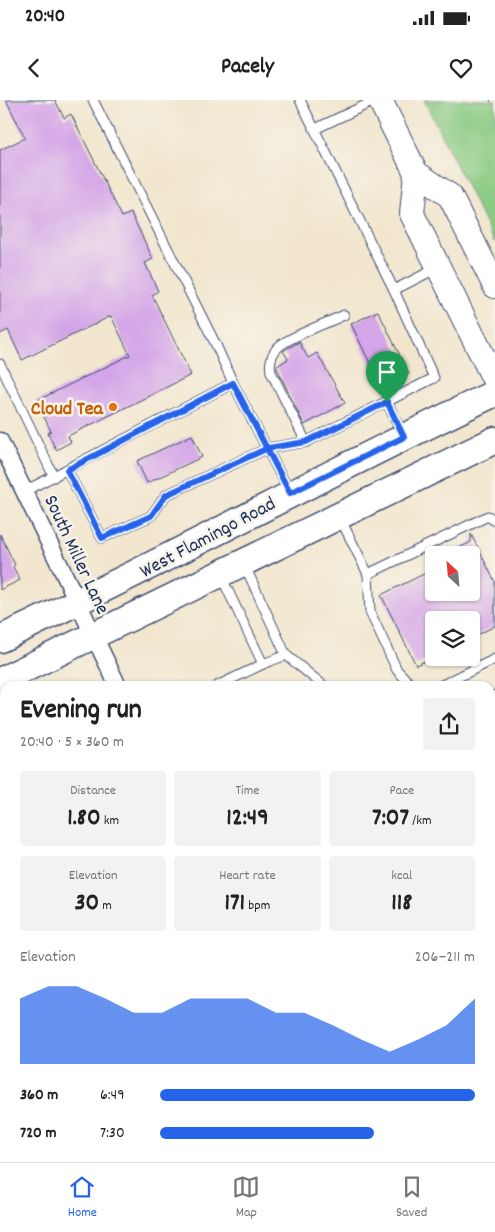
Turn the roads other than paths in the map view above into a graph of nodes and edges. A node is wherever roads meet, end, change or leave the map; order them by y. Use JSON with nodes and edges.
{"nodes":[{"id":1,"x":93,"y":100,"type":"edge"},
{"id":2,"x":300,"y":100,"type":"edge"},
{"id":3,"x":376,"y":100,"type":"edge"},
{"id":4,"x":380,"y":100,"type":"edge"},
{"id":5,"x":315,"y":129,"type":"junction"},
{"id":6,"x":416,"y":173,"type":"junction"},
{"id":7,"x":438,"y":268,"type":"junction"},
{"id":8,"x":495,"y":286,"type":"edge"},
{"id":9,"x":394,"y":290,"type":"junction"},
{"id":10,"x":344,"y":315,"type":"dead end"},
{"id":11,"x":0,"y":364,"type":"edge"},
{"id":12,"x":495,"y":380,"type":"edge"},
{"id":13,"x":233,"y":383,"type":"junction"},
{"id":14,"x":495,"y":393,"type":"edge"},
{"id":15,"x":387,"y":402,"type":"junction"},
{"id":16,"x":404,"y":437,"type":"junction"},
{"id":17,"x":0,"y":440,"type":"edge"},
{"id":18,"x":495,"y":440,"type":"edge"},
{"id":19,"x":306,"y":442,"type":"junction"},
{"id":20,"x":268,"y":448,"type":"junction"},
{"id":21,"x":67,"y":470,"type":"junction"},
{"id":22,"x":54,"y":477,"type":"junction"},
{"id":23,"x":25,"y":491,"type":"junction"},
{"id":24,"x":290,"y":493,"type":"junction"},
{"id":25,"x":339,"y":515,"type":"junction"},
{"id":26,"x":495,"y":521,"type":"edge"},
{"id":27,"x":231,"y":568,"type":"junction"},
{"id":28,"x":368,"y":574,"type":"junction"},
{"id":29,"x":77,"y":603,"type":"junction"},
{"id":30,"x":93,"y":636,"type":"junction"},
{"id":31,"x":0,"y":639,"type":"edge"},
{"id":32,"x":286,"y":656,"type":"junction"},
{"id":33,"x":495,"y":659,"type":"edge"},
{"id":34,"x":263,"y":664,"type":"junction"},
{"id":35,"x":0,"y":680,"type":"edge"},
{"id":36,"x":116,"y":681,"type":"edge"},
{"id":37,"x":227,"y":681,"type":"edge"},
{"id":38,"x":318,"y":681,"type":"edge"},
{"id":39,"x":407,"y":681,"type":"edge"},
{"id":40,"x":450,"y":681,"type":"edge"}],
"edges":[{"from":1,"to":13,"type":"lane"},
{"from":2,"to":5,"type":"lane"},
{"from":3,"to":5,"type":"lane"},
{"from":4,"to":6,"type":"main road"},
{"from":5,"to":9,"type":"lane"},
{"from":6,"to":7,"type":"main road"},
{"from":6,"to":8,"type":"main road"},
{"from":7,"to":9,"type":"lane"},
{"from":7,"to":12,"type":"main road"},
{"from":9,"to":15,"type":"lane"},
{"from":10,"to":19,"type":"lane"},
{"from":11,"to":22,"type":"lane"},
{"from":13,"to":20,"type":"lane"},
{"from":13,"to":21,"type":"lane"},
{"from":14,"to":16,"type":"main road","name":"West Flamingo Road"},
{"from":15,"to":16,"type":"lane"},
{"from":15,"to":19,"type":"lane"},
{"from":16,"to":24,"type":"main road","name":"West Flamingo Road"},
{"from":17,"to":23,"type":"street","name":"South Miller Lane"},
{"from":18,"to":25,"type":"main road","name":"West Flamingo Road"},
{"from":19,"to":20,"type":"lane"},
{"from":20,"to":21,"type":"lane"},
{"from":20,"to":24,"type":"lane"},
{"from":21,"to":22,"type":"lane"},
{"from":22,"to":23,"type":"lane"},
{"from":23,"to":29,"type":"street","name":"South Miller Lane"},
{"from":24,"to":29,"type":"main road","name":"West Flamingo Road"},
{"from":25,"to":27,"type":"main road","name":"West Flamingo Road"},
{"from":25,"to":28,"type":"lane"},
{"from":26,"to":28,"type":"lane"},
{"from":27,"to":30,"type":"main road","name":"West Flamingo Road"},
{"from":27,"to":32,"type":"lane"},
{"from":27,"to":34,"type":"lane"},
{"from":28,"to":39,"type":"lane"},
{"from":29,"to":30,"type":"street","name":"South Miller Lane"},
{"from":29,"to":31,"type":"main road","name":"West Flamingo Road"},
{"from":30,"to":35,"type":"main road","name":"West Flamingo Road"},
{"from":30,"to":36,"type":"street","name":"South Miller Lane"},
{"from":32,"to":34,"type":"lane"},
{"from":32,"to":38,"type":"lane"},
{"from":33,"to":40,"type":"lane"},
{"from":34,"to":37,"type":"lane"}]}
